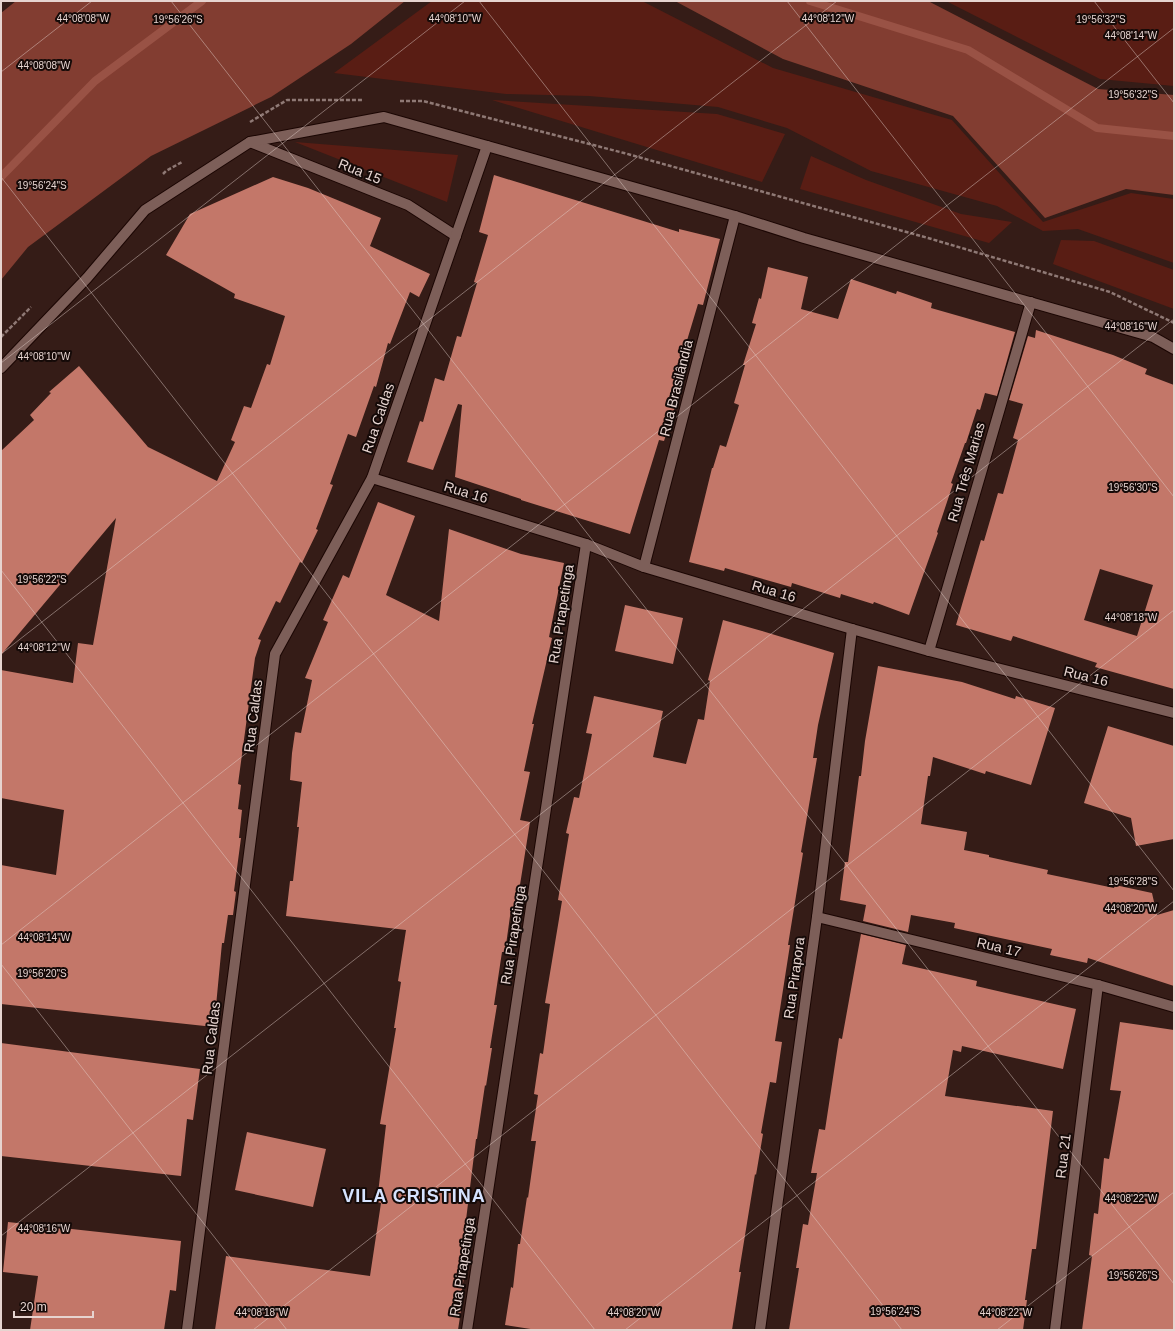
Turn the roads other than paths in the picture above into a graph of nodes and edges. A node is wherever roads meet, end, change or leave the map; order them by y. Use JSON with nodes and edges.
{"nodes":[{"id":1,"x":250,"y":142,"type":"junction"},
{"id":2,"x":488,"y":146,"type":"junction"},
{"id":3,"x":734,"y":216,"type":"junction"},
{"id":4,"x":456,"y":236,"type":"junction"},
{"id":5,"x":1031,"y":302,"type":"junction"},
{"id":6,"x":1174,"y":349,"type":"edge"},
{"id":7,"x":1,"y":368,"type":"edge"},
{"id":8,"x":372,"y":478,"type":"junction"},
{"id":9,"x":586,"y":544,"type":"junction"},
{"id":10,"x":644,"y":568,"type":"junction"},
{"id":11,"x":852,"y":629,"type":"junction"},
{"id":12,"x":929,"y":651,"type":"junction"},
{"id":13,"x":1174,"y":713,"type":"edge"},
{"id":14,"x":817,"y":917,"type":"junction"},
{"id":15,"x":1098,"y":985,"type":"junction"},
{"id":16,"x":1174,"y":1007,"type":"edge"},
{"id":17,"x":187,"y":1330,"type":"edge"},
{"id":18,"x":467,"y":1330,"type":"edge"},
{"id":19,"x":760,"y":1330,"type":"edge"},
{"id":20,"x":1055,"y":1330,"type":"edge"}],
"edges":[{"from":1,"to":2,"type":"street"},
{"from":1,"to":4,"type":"street","name":"Rua 15"},
{"from":1,"to":7,"type":"street"},
{"from":2,"to":3,"type":"street"},
{"from":2,"to":4,"type":"street","name":"Rua Caldas"},
{"from":3,"to":5,"type":"street"},
{"from":3,"to":10,"type":"street","name":"Rua Brasilândia"},
{"from":4,"to":8,"type":"street","name":"Rua Caldas"},
{"from":5,"to":6,"type":"street"},
{"from":5,"to":12,"type":"street","name":"Rua Três Marias"},
{"from":8,"to":9,"type":"street","name":"Rua 16"},
{"from":8,"to":17,"type":"street","name":"Rua Caldas"},
{"from":9,"to":10,"type":"street","name":"Rua 16"},
{"from":9,"to":18,"type":"street","name":"Rua Pirapetinga"},
{"from":10,"to":11,"type":"street","name":"Rua 16"},
{"from":11,"to":12,"type":"street","name":"Rua 16"},
{"from":11,"to":14,"type":"street","name":"Rua Pirapora"},
{"from":12,"to":13,"type":"street","name":"Rua 16"},
{"from":14,"to":15,"type":"street","name":"Rua 17"},
{"from":14,"to":19,"type":"street","name":"Rua Pirapora"},
{"from":15,"to":16,"type":"street","name":"Rua 17"},
{"from":15,"to":20,"type":"street","name":"Rua 21"}]}
